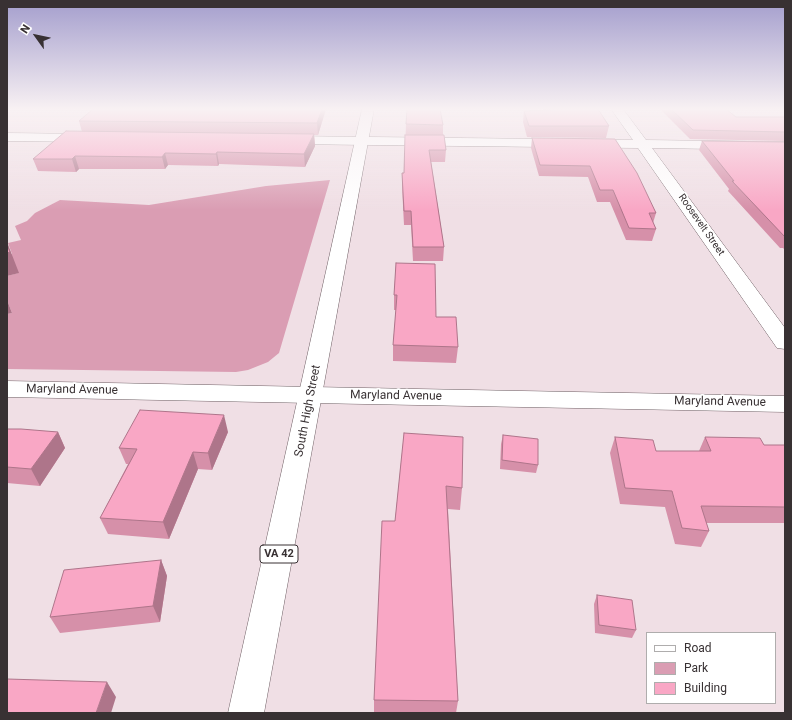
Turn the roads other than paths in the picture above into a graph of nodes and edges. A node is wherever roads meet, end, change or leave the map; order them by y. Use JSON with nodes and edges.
{"nodes":[{"id":1,"x":361,"y":143,"type":"edge"},
{"id":2,"x":512,"y":143,"type":"edge"},
{"id":3,"x":644,"y":144,"type":"junction"},
{"id":4,"x":785,"y":146,"type":"edge"},
{"id":5,"x":785,"y":343,"type":"edge"},
{"id":6,"x":7,"y":389,"type":"edge"},
{"id":7,"x":312,"y":395,"type":"junction"},
{"id":8,"x":785,"y":404,"type":"edge"},
{"id":9,"x":246,"y":713,"type":"edge"}],
"edges":[{"from":1,"to":7,"type":"street","name":"South High Street","number":"VA 42"},
{"from":2,"to":3,"type":"street"},
{"from":3,"to":4,"type":"street"},
{"from":3,"to":5,"type":"street","name":"Roosevelt Street"},
{"from":6,"to":7,"type":"street","name":"Maryland Avenue"},
{"from":7,"to":8,"type":"street","name":"Maryland Avenue"},
{"from":7,"to":9,"type":"street","name":"South High Street","number":"VA 42"}]}
